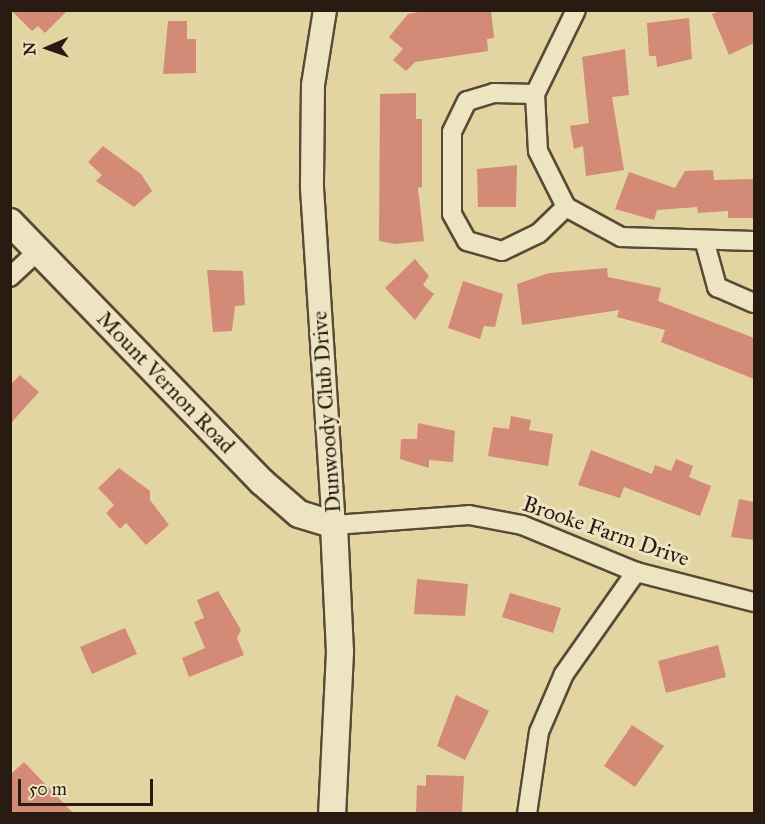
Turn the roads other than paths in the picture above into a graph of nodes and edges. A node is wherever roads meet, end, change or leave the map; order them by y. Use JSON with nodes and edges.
{"nodes":[{"id":1,"x":325,"y":10,"type":"edge"},
{"id":2,"x":576,"y":10,"type":"edge"},
{"id":3,"x":535,"y":94,"type":"junction"},
{"id":4,"x":566,"y":207,"type":"junction"},
{"id":5,"x":10,"y":222,"type":"edge"},
{"id":6,"x":754,"y":241,"type":"edge"},
{"id":7,"x":705,"y":243,"type":"junction"},
{"id":8,"x":39,"y":250,"type":"junction"},
{"id":9,"x":10,"y":277,"type":"edge"},
{"id":10,"x":754,"y":303,"type":"edge"},
{"id":11,"x":334,"y":525,"type":"junction"},
{"id":12,"x":636,"y":572,"type":"junction"},
{"id":13,"x":754,"y":602,"type":"edge"},
{"id":14,"x":332,"y":813,"type":"edge"},
{"id":15,"x":527,"y":813,"type":"edge"}],
"edges":[{"from":1,"to":11,"type":"street","name":"Dunwoody Club Drive"},
{"from":2,"to":3,"type":"street"},
{"from":3,"to":4,"type":"street"},
{"from":3,"to":4,"type":"street"},
{"from":4,"to":7,"type":"street"},
{"from":5,"to":8,"type":"main road","name":"Mount Vernon Road"},
{"from":6,"to":7,"type":"street"},
{"from":7,"to":10,"type":"street"},
{"from":8,"to":9,"type":"street"},
{"from":8,"to":11,"type":"main road","name":"Mount Vernon Road"},
{"from":11,"to":12,"type":"street","name":"Brooke Farm Drive"},
{"from":11,"to":14,"type":"main road","name":"Dunwoody Club Drive"},
{"from":12,"to":13,"type":"street","name":"Brooke Farm Drive"},
{"from":12,"to":15,"type":"street"}]}
